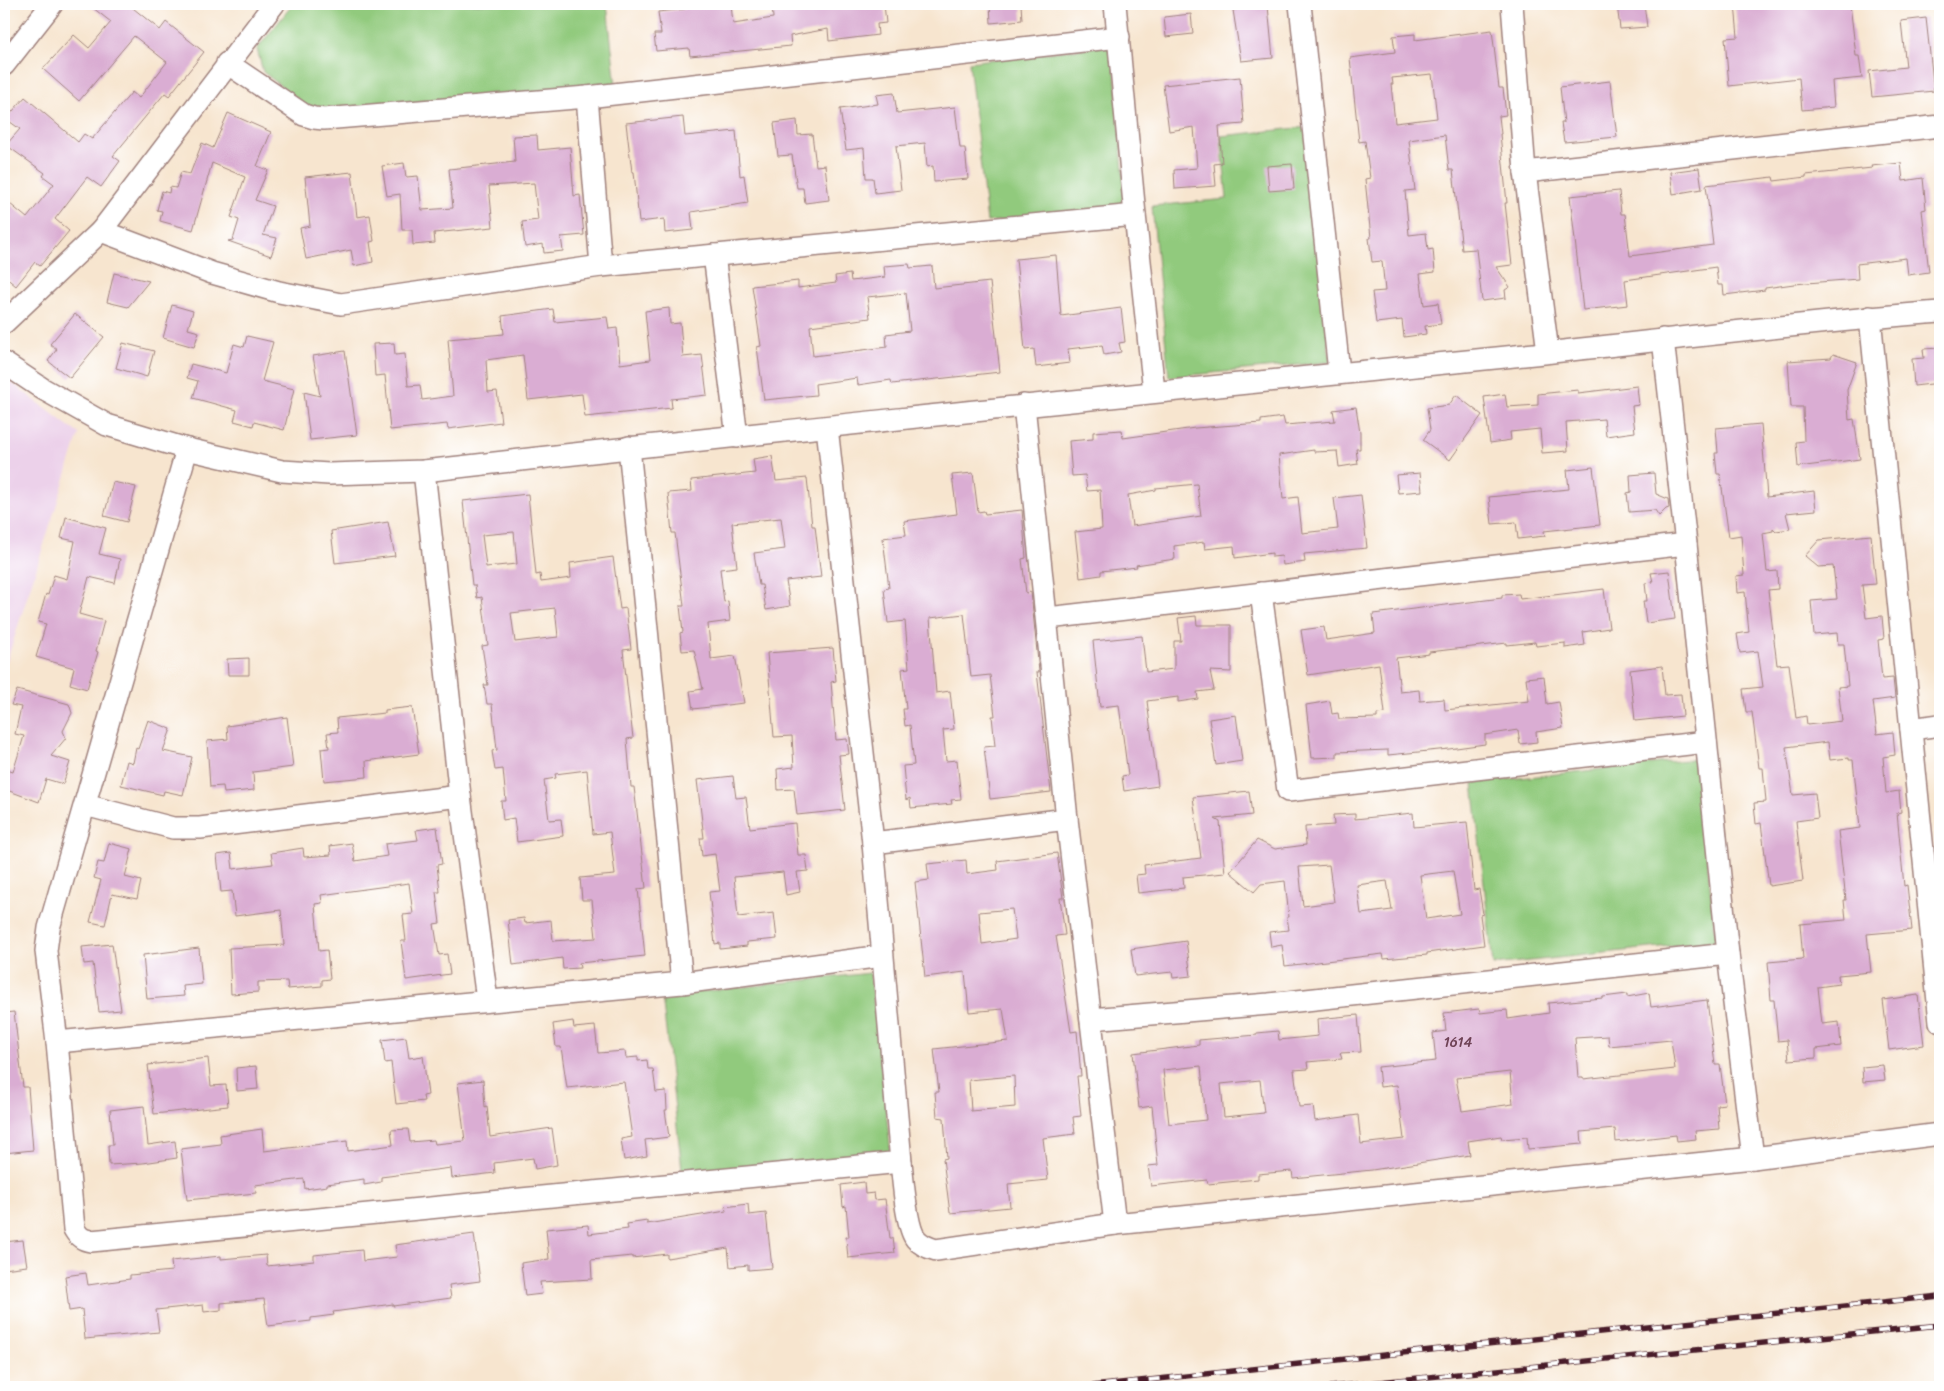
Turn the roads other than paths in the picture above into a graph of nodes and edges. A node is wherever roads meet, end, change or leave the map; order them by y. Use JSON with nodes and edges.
{"nodes":[{"id":1,"x":52,"y":4,"type":"edge"},
{"id":2,"x":274,"y":4,"type":"edge"},
{"id":3,"x":1116,"y":4,"type":"edge"},
{"id":4,"x":1300,"y":4,"type":"edge"},
{"id":5,"x":1512,"y":4,"type":"edge"},
{"id":6,"x":1120,"y":37,"type":"junction"},
{"id":7,"x":228,"y":63,"type":"junction"},
{"id":8,"x":4,"y":65,"type":"edge"},
{"id":9,"x":587,"y":97,"type":"junction"},
{"id":10,"x":1940,"y":126,"type":"edge"},
{"id":11,"x":1525,"y":172,"type":"junction"},
{"id":12,"x":1135,"y":215,"type":"junction"},
{"id":13,"x":101,"y":231,"type":"junction"},
{"id":14,"x":714,"y":255,"type":"junction"},
{"id":15,"x":601,"y":266,"type":"junction"},
{"id":16,"x":1940,"y":312,"type":"edge"},
{"id":17,"x":1870,"y":317,"type":"junction"},
{"id":18,"x":4,"y":323,"type":"edge"},
{"id":19,"x":1663,"y":338,"type":"junction"},
{"id":20,"x":1548,"y":352,"type":"junction"},
{"id":21,"x":4,"y":363,"type":"edge"},
{"id":22,"x":1339,"y":372,"type":"junction"},
{"id":23,"x":1154,"y":391,"type":"junction"},
{"id":24,"x":1024,"y":405,"type":"junction"},
{"id":25,"x":827,"y":428,"type":"junction"},
{"id":26,"x":737,"y":437,"type":"junction"},
{"id":27,"x":629,"y":447,"type":"junction"},
{"id":28,"x":187,"y":449,"type":"junction"},
{"id":29,"x":424,"y":471,"type":"junction"},
{"id":30,"x":1686,"y":544,"type":"junction"},
{"id":31,"x":1261,"y":593,"type":"junction"},
{"id":32,"x":1048,"y":618,"type":"junction"},
{"id":33,"x":1940,"y":725,"type":"edge"},
{"id":34,"x":1911,"y":729,"type":"junction"},
{"id":35,"x":1706,"y":742,"type":"junction"},
{"id":36,"x":460,"y":796,"type":"junction"},
{"id":37,"x":85,"y":805,"type":"junction"},
{"id":38,"x":1068,"y":819,"type":"junction"},
{"id":39,"x":873,"y":843,"type":"junction"},
{"id":40,"x":1728,"y":954,"type":"junction"},
{"id":41,"x":882,"y":956,"type":"junction"},
{"id":42,"x":682,"y":983,"type":"junction"},
{"id":43,"x":488,"y":1000,"type":"junction"},
{"id":44,"x":1091,"y":1019,"type":"junction"},
{"id":45,"x":1940,"y":1022,"type":"edge"},
{"id":46,"x":57,"y":1042,"type":"junction"},
{"id":47,"x":1940,"y":1134,"type":"edge"},
{"id":48,"x":1753,"y":1158,"type":"junction"},
{"id":49,"x":900,"y":1162,"type":"junction"},
{"id":50,"x":1115,"y":1224,"type":"junction"}],
"edges":[{"from":1,"to":8,"type":"street"},
{"from":2,"to":7,"type":"street"},
{"from":3,"to":6,"type":"street"},
{"from":4,"to":22,"type":"street"},
{"from":5,"to":11,"type":"street"},
{"from":6,"to":9,"type":"street"},
{"from":6,"to":12,"type":"street"},
{"from":7,"to":9,"type":"street"},
{"from":7,"to":13,"type":"street"},
{"from":9,"to":15,"type":"street"},
{"from":10,"to":11,"type":"street"},
{"from":11,"to":20,"type":"street"},
{"from":12,"to":14,"type":"street"},
{"from":12,"to":23,"type":"street"},
{"from":13,"to":15,"type":"street"},
{"from":13,"to":18,"type":"street"},
{"from":14,"to":15,"type":"street"},
{"from":14,"to":26,"type":"street"},
{"from":16,"to":17,"type":"street"},
{"from":17,"to":19,"type":"street"},
{"from":17,"to":34,"type":"street"},
{"from":19,"to":20,"type":"street"},
{"from":19,"to":30,"type":"street"},
{"from":20,"to":22,"type":"street"},
{"from":21,"to":28,"type":"street"},
{"from":22,"to":23,"type":"street"},
{"from":23,"to":24,"type":"street"},
{"from":24,"to":25,"type":"street"},
{"from":24,"to":32,"type":"street"},
{"from":25,"to":26,"type":"street"},
{"from":25,"to":39,"type":"street"},
{"from":26,"to":27,"type":"street"},
{"from":27,"to":29,"type":"street"},
{"from":27,"to":42,"type":"street"},
{"from":28,"to":29,"type":"street"},
{"from":28,"to":37,"type":"street"},
{"from":29,"to":36,"type":"street"},
{"from":30,"to":31,"type":"street"},
{"from":30,"to":35,"type":"street"},
{"from":31,"to":32,"type":"street"},
{"from":31,"to":35,"type":"street"},
{"from":32,"to":38,"type":"street"},
{"from":33,"to":34,"type":"street"},
{"from":34,"to":45,"type":"street"},
{"from":35,"to":40,"type":"street"},
{"from":36,"to":37,"type":"street"},
{"from":36,"to":43,"type":"street"},
{"from":37,"to":46,"type":"street"},
{"from":38,"to":39,"type":"street"},
{"from":38,"to":44,"type":"street"},
{"from":39,"to":41,"type":"street"},
{"from":40,"to":44,"type":"street"},
{"from":40,"to":48,"type":"street"},
{"from":41,"to":42,"type":"street"},
{"from":41,"to":49,"type":"street"},
{"from":42,"to":43,"type":"street"},
{"from":43,"to":46,"type":"street"},
{"from":44,"to":50,"type":"street"},
{"from":46,"to":49,"type":"street"},
{"from":47,"to":48,"type":"street"},
{"from":48,"to":50,"type":"street"},
{"from":49,"to":50,"type":"street"}]}
